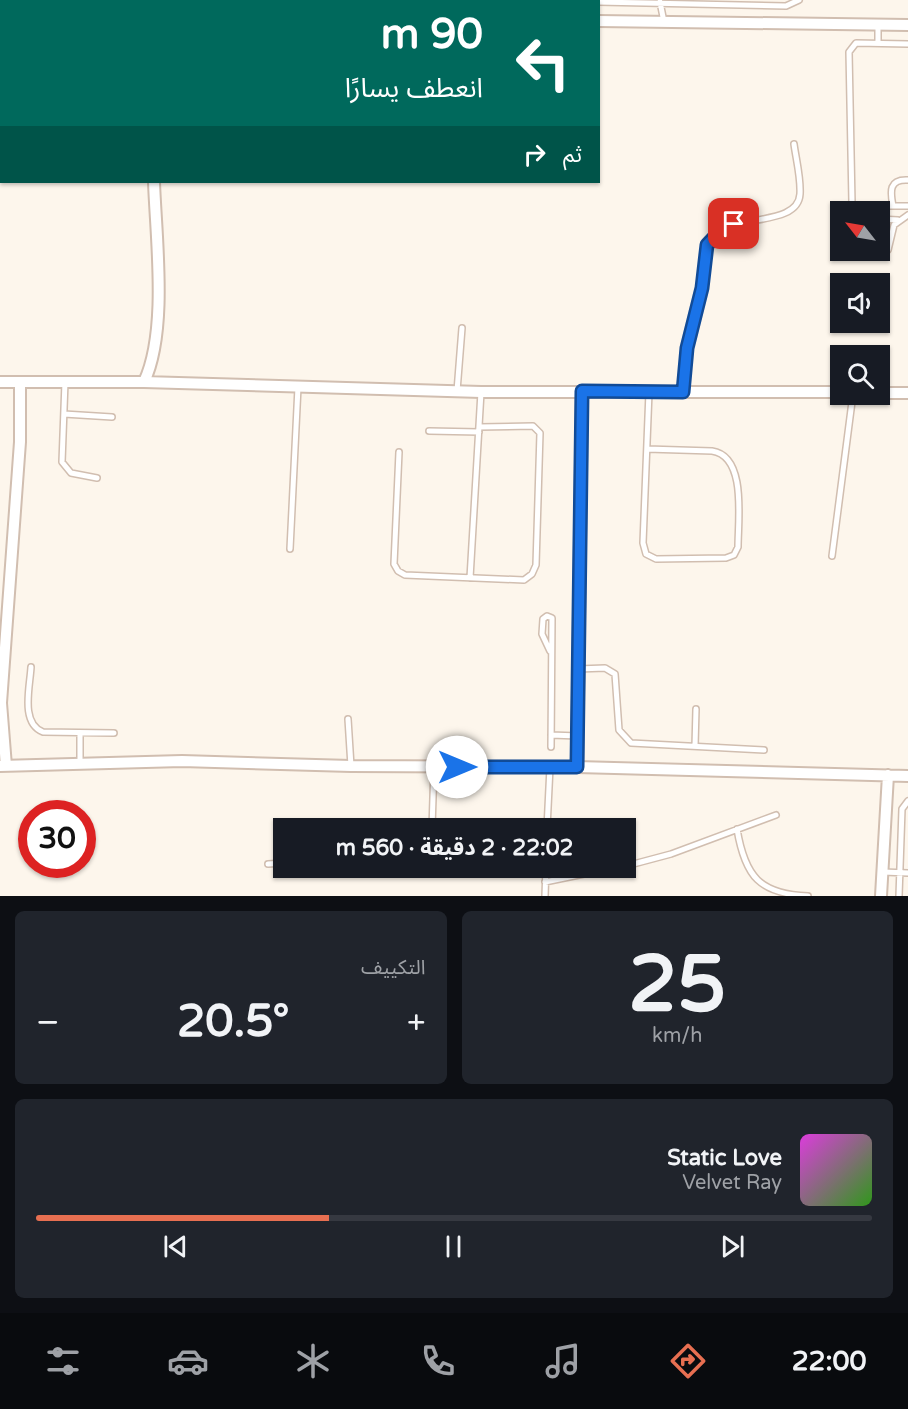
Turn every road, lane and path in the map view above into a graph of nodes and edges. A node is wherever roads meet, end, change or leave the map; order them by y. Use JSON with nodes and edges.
{"nodes":[{"id":1,"x":799,"y":0,"type":"edge"},
{"id":2,"x":660,"y":1,"type":"edge"},
{"id":3,"x":600,"y":2,"type":"edge"},
{"id":4,"x":600,"y":21,"type":"edge"},
{"id":5,"x":664,"y":22,"type":"junction"},
{"id":6,"x":878,"y":24,"type":"junction"},
{"id":7,"x":908,"y":25,"type":"edge"},
{"id":8,"x":878,"y":44,"type":"junction"},
{"id":9,"x":908,"y":44,"type":"edge"},
{"id":10,"x":794,"y":144,"type":"dead end"},
{"id":11,"x":908,"y":180,"type":"edge"},
{"id":12,"x":154,"y":183,"type":"edge"},
{"id":13,"x":893,"y":206,"type":"junction"},
{"id":14,"x":908,"y":206,"type":"edge"},
{"id":15,"x":908,"y":215,"type":"edge"},
{"id":16,"x":890,"y":220,"type":"edge"},
{"id":17,"x":898,"y":220,"type":"junction"},
{"id":18,"x":890,"y":240,"type":"edge"},
{"id":19,"x":462,"y":328,"type":"dead end"},
{"id":20,"x":0,"y":382,"type":"edge"},
{"id":21,"x":20,"y":382,"type":"junction"},
{"id":22,"x":64,"y":382,"type":"junction"},
{"id":23,"x":144,"y":382,"type":"junction"},
{"id":24,"x":298,"y":387,"type":"junction"},
{"id":25,"x":457,"y":391,"type":"junction"},
{"id":26,"x":582,"y":391,"type":"junction"},
{"id":27,"x":482,"y":392,"type":"junction"},
{"id":28,"x":649,"y":392,"type":"junction"},
{"id":29,"x":683,"y":392,"type":"junction"},
{"id":30,"x":830,"y":392,"type":"edge"},
{"id":31,"x":890,"y":393,"type":"edge"},
{"id":32,"x":908,"y":393,"type":"edge"},
{"id":33,"x":852,"y":405,"type":"edge"},
{"id":34,"x":64,"y":414,"type":"junction"},
{"id":35,"x":112,"y":417,"type":"dead end"},
{"id":36,"x":479,"y":430,"type":"junction"},
{"id":37,"x":429,"y":431,"type":"dead end"},
{"id":38,"x":647,"y":449,"type":"junction"},
{"id":39,"x":399,"y":452,"type":"dead end"},
{"id":40,"x":97,"y":478,"type":"dead end"},
{"id":41,"x":290,"y":549,"type":"dead end"},
{"id":42,"x":831,"y":556,"type":"dead end"},
{"id":43,"x":470,"y":578,"type":"junction"},
{"id":44,"x":550,"y":651,"type":"junction"},
{"id":45,"x":31,"y":667,"type":"dead end"},
{"id":46,"x":578,"y":669,"type":"junction"},
{"id":47,"x":696,"y":709,"type":"dead end"},
{"id":48,"x":348,"y":719,"type":"dead end"},
{"id":49,"x":80,"y":733,"type":"junction"},
{"id":50,"x":114,"y":733,"type":"dead end"},
{"id":51,"x":550,"y":735,"type":"junction"},
{"id":52,"x":578,"y":736,"type":"junction"},
{"id":53,"x":695,"y":746,"type":"junction"},
{"id":54,"x":551,"y":747,"type":"dead end"},
{"id":55,"x":764,"y":750,"type":"dead end"},
{"id":56,"x":80,"y":763,"type":"junction"},
{"id":57,"x":3,"y":766,"type":"edge"},
{"id":58,"x":351,"y":766,"type":"junction"},
{"id":59,"x":434,"y":767,"type":"junction"},
{"id":60,"x":550,"y":767,"type":"junction"},
{"id":61,"x":577,"y":767,"type":"junction"},
{"id":62,"x":888,"y":775,"type":"junction"},
{"id":63,"x":908,"y":776,"type":"edge"},
{"id":64,"x":908,"y":801,"type":"edge"},
{"id":65,"x":776,"y":815,"type":"dead end"},
{"id":66,"x":432,"y":818,"type":"edge"},
{"id":67,"x":547,"y":818,"type":"edge"},
{"id":68,"x":738,"y":829,"type":"junction"},
{"id":69,"x":905,"y":837,"type":"edge"},
{"id":70,"x":636,"y":863,"type":"edge"},
{"id":71,"x":268,"y":864,"type":"dead end"},
{"id":72,"x":273,"y":864,"type":"edge"},
{"id":73,"x":883,"y":872,"type":"junction"},
{"id":74,"x":900,"y":873,"type":"junction"},
{"id":75,"x":908,"y":873,"type":"edge"},
{"id":76,"x":545,"y":878,"type":"edge"},
{"id":77,"x":564,"y":878,"type":"edge"},
{"id":78,"x":545,"y":882,"type":"junction"},
{"id":79,"x":545,"y":896,"type":"edge"},
{"id":80,"x":808,"y":896,"type":"edge"},
{"id":81,"x":881,"y":896,"type":"edge"},
{"id":82,"x":900,"y":896,"type":"edge"}],
"edges":[{"from":1,"to":2,"type":"lane"},
{"from":2,"to":3,"type":"lane"},
{"from":2,"to":5,"type":"lane"},
{"from":4,"to":5,"type":"street"},
{"from":5,"to":6,"type":"street"},
{"from":6,"to":7,"type":"street"},
{"from":6,"to":8,"type":"lane"},
{"from":8,"to":9,"type":"lane"},
{"from":8,"to":13,"type":"lane"},
{"from":10,"to":29,"type":"lane"},
{"from":11,"to":13,"type":"lane"},
{"from":12,"to":23,"type":"street"},
{"from":13,"to":14,"type":"lane"},
{"from":15,"to":17,"type":"lane"},
{"from":16,"to":17,"type":"lane"},
{"from":17,"to":18,"type":"lane"},
{"from":19,"to":25,"type":"lane"},
{"from":20,"to":21,"type":"street"},
{"from":21,"to":22,"type":"street"},
{"from":21,"to":57,"type":"street"},
{"from":22,"to":23,"type":"street"},
{"from":22,"to":34,"type":"lane"},
{"from":23,"to":24,"type":"street"},
{"from":24,"to":25,"type":"street"},
{"from":24,"to":41,"type":"lane"},
{"from":25,"to":27,"type":"street"},
{"from":26,"to":27,"type":"street"},
{"from":26,"to":28,"type":"street"},
{"from":26,"to":46,"type":"street"},
{"from":27,"to":36,"type":"lane"},
{"from":28,"to":29,"type":"street"},
{"from":28,"to":38,"type":"lane"},
{"from":29,"to":30,"type":"street"},
{"from":31,"to":32,"type":"street"},
{"from":33,"to":42,"type":"lane"},
{"from":34,"to":35,"type":"lane"},
{"from":34,"to":40,"type":"lane"},
{"from":36,"to":37,"type":"lane"},
{"from":36,"to":43,"type":"lane"},
{"from":36,"to":43,"type":"lane"},
{"from":38,"to":38,"type":"lane"},
{"from":39,"to":43,"type":"lane"},
{"from":44,"to":44,"type":"lane"},
{"from":44,"to":51,"type":"lane"},
{"from":45,"to":49,"type":"lane"},
{"from":46,"to":52,"type":"street"},
{"from":46,"to":53,"type":"lane"},
{"from":47,"to":53,"type":"lane"},
{"from":48,"to":58,"type":"lane"},
{"from":49,"to":50,"type":"lane"},
{"from":49,"to":56,"type":"lane"},
{"from":51,"to":52,"type":"lane"},
{"from":51,"to":54,"type":"lane"},
{"from":52,"to":61,"type":"street"},
{"from":53,"to":55,"type":"lane"},
{"from":56,"to":57,"type":"street"},
{"from":56,"to":58,"type":"street"},
{"from":58,"to":59,"type":"street"},
{"from":59,"to":60,"type":"street"},
{"from":59,"to":66,"type":"lane"},
{"from":60,"to":61,"type":"street"},
{"from":60,"to":67,"type":"lane"},
{"from":61,"to":62,"type":"street"},
{"from":62,"to":63,"type":"street"},
{"from":62,"to":73,"type":"street"},
{"from":64,"to":69,"type":"lane"},
{"from":65,"to":68,"type":"lane"},
{"from":68,"to":70,"type":"lane"},
{"from":68,"to":80,"type":"lane"},
{"from":69,"to":74,"type":"lane"},
{"from":71,"to":72,"type":"lane"},
{"from":73,"to":74,"type":"lane"},
{"from":73,"to":81,"type":"street"},
{"from":74,"to":75,"type":"lane"},
{"from":74,"to":82,"type":"lane"},
{"from":76,"to":78,"type":"lane"},
{"from":77,"to":78,"type":"lane"},
{"from":78,"to":79,"type":"lane"}]}
